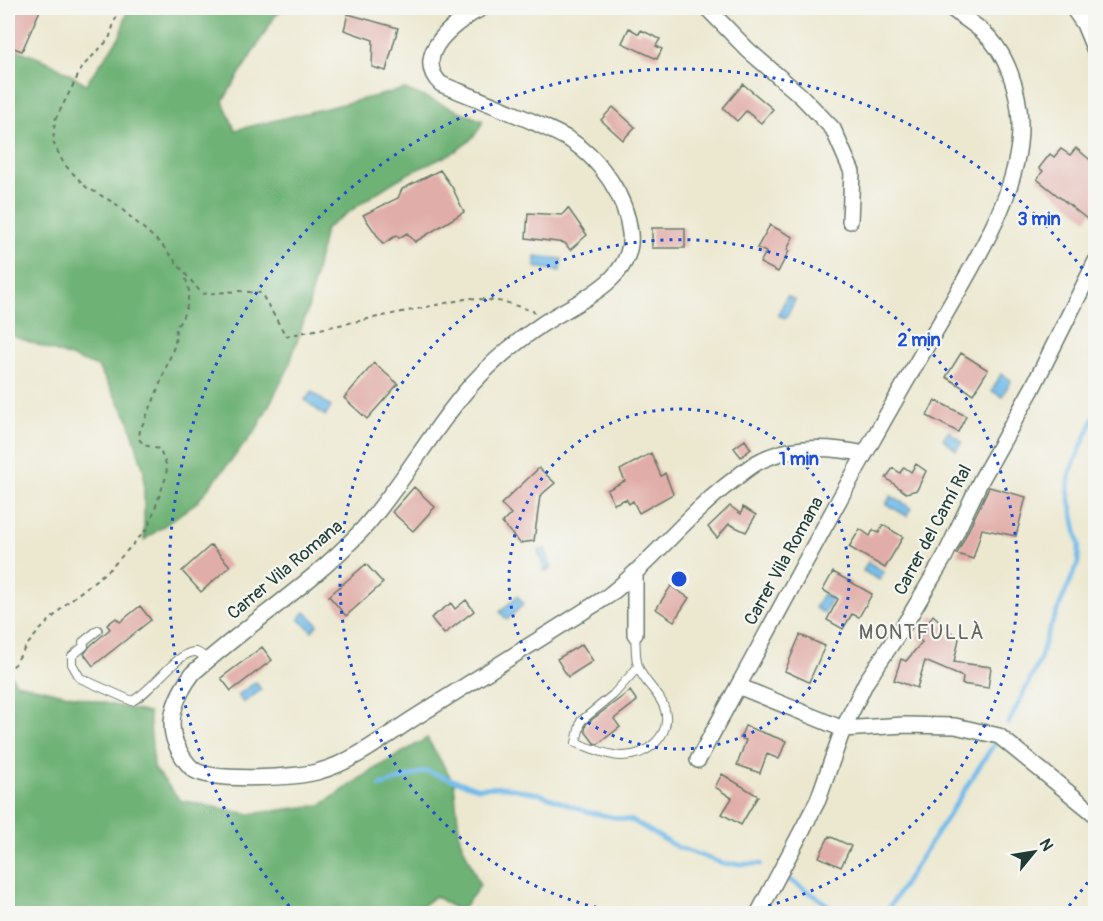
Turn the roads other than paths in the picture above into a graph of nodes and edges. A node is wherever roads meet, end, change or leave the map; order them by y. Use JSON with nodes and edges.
{"nodes":[{"id":1,"x":482,"y":8,"type":"edge"},
{"id":2,"x":707,"y":8,"type":"edge"},
{"id":3,"x":951,"y":8,"type":"edge"},
{"id":4,"x":1073,"y":8,"type":"edge"},
{"id":5,"x":1095,"y":53,"type":"edge"},
{"id":6,"x":850,"y":221,"type":"dead end"},
{"id":7,"x":1095,"y":261,"type":"edge"},
{"id":8,"x":865,"y":454,"type":"junction"},
{"id":9,"x":635,"y":575,"type":"junction"},
{"id":10,"x":98,"y":630,"type":"dead end"},
{"id":11,"x":635,"y":634,"type":"joint"},
{"id":12,"x":208,"y":659,"type":"junction"},
{"id":13,"x":638,"y":667,"type":"junction"},
{"id":14,"x":738,"y":686,"type":"junction"},
{"id":15,"x":843,"y":729,"type":"junction"},
{"id":16,"x":698,"y":760,"type":"dead end"},
{"id":17,"x":1095,"y":815,"type":"edge"},
{"id":18,"x":758,"y":914,"type":"edge"}],
"edges":[{"from":1,"to":12,"type":"street","name":"Carrer Vila Romana"},
{"from":2,"to":6,"type":"street"},
{"from":3,"to":8,"type":"street","name":"Carrer Vila Romana"},
{"from":4,"to":5,"type":"street"},
{"from":7,"to":15,"type":"street","name":"Carrer del Camí Ral"},
{"from":8,"to":9,"type":"street","name":"Carrer Vila Romana"},
{"from":8,"to":14,"type":"street","name":"Carrer Vila Romana"},
{"from":9,"to":11,"type":"street"},
{"from":9,"to":12,"type":"street","name":"Carrer Vila Romana"},
{"from":10,"to":12,"type":"lane"},
{"from":11,"to":13,"type":"lane"},
{"from":13,"to":13,"type":"lane"},
{"from":14,"to":15,"type":"street"},
{"from":14,"to":16,"type":"street","name":"Carrer Vila Romana"},
{"from":15,"to":17,"type":"street"},
{"from":15,"to":18,"type":"street","name":"Carrer del Camí Ral"}]}
